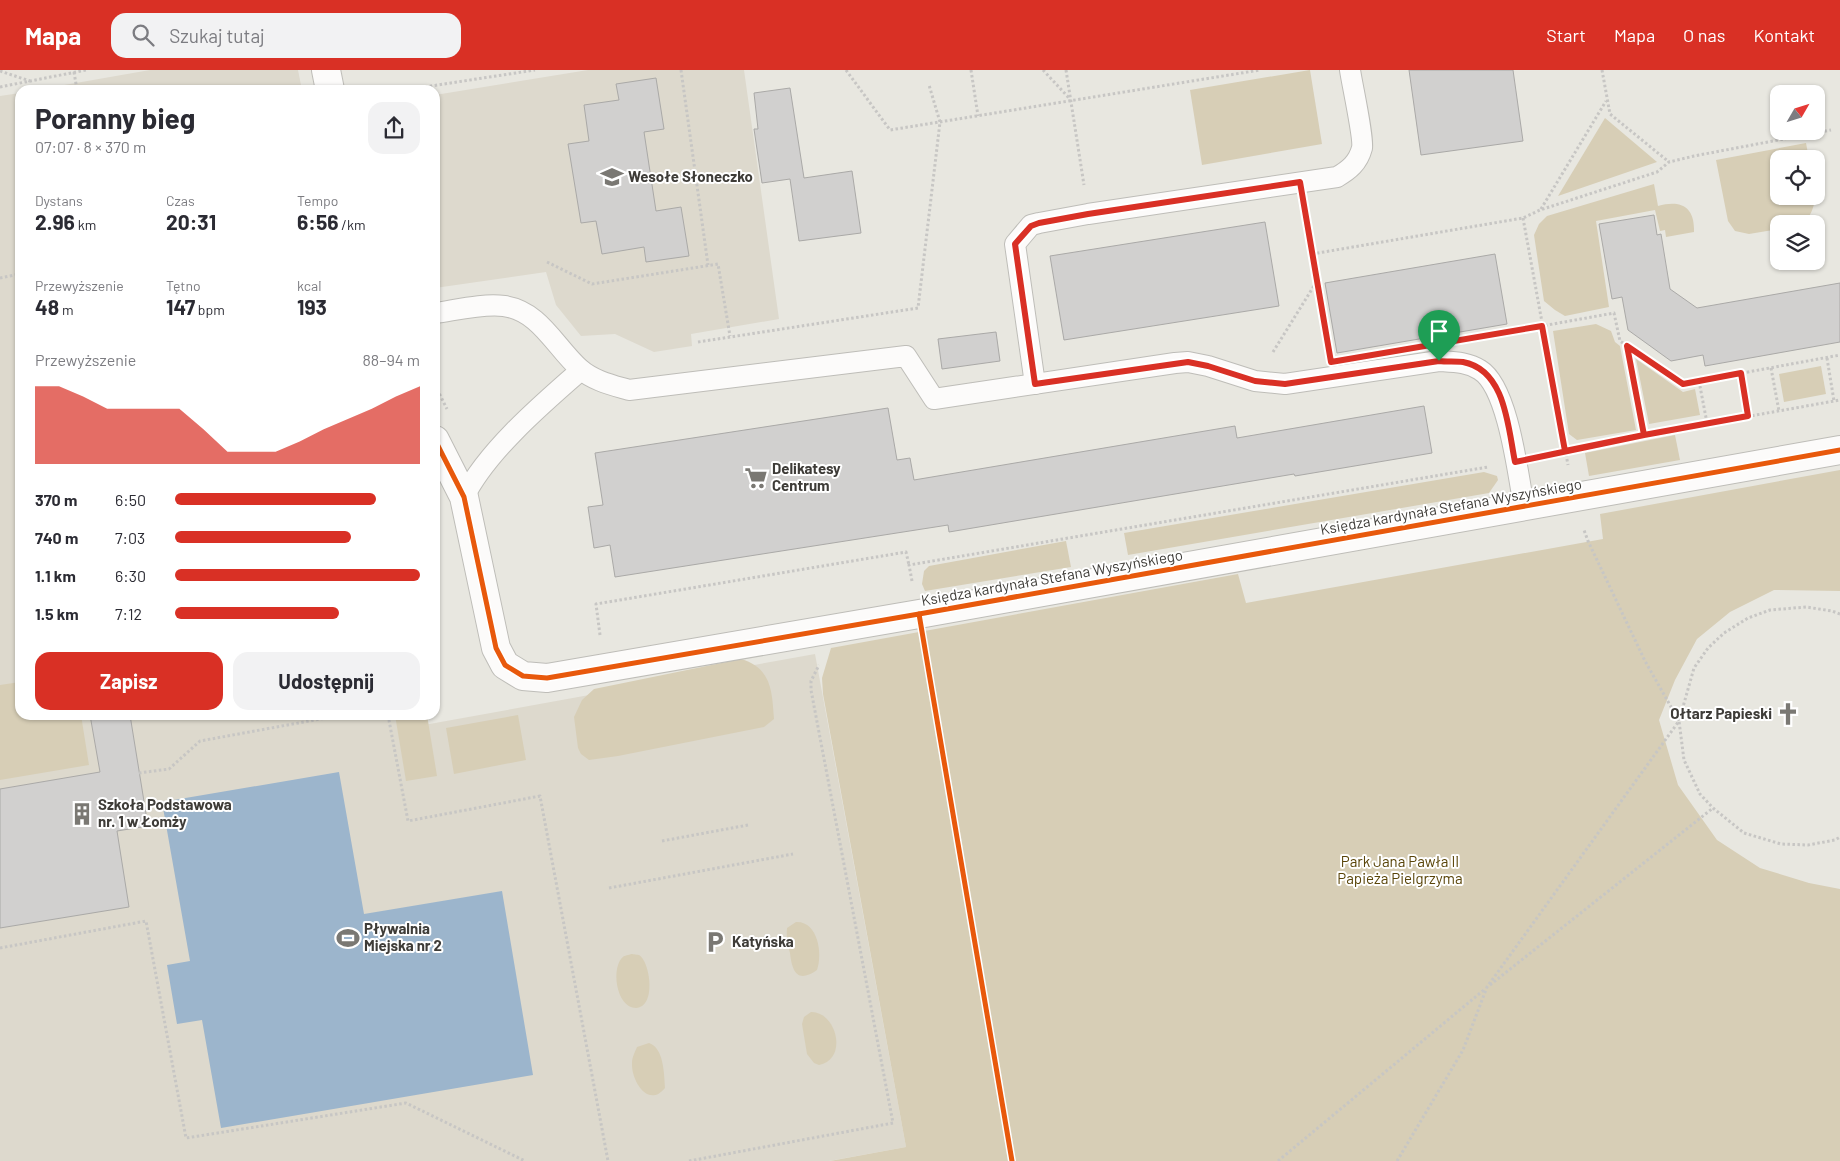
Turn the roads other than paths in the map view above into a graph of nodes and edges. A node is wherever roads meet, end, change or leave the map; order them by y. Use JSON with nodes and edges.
{"nodes":[{"id":1,"x":326,"y":70,"type":"edge"},
{"id":2,"x":1350,"y":70,"type":"edge"},
{"id":3,"x":329,"y":85,"type":"edge"},
{"id":4,"x":440,"y":312,"type":"edge"},
{"id":5,"x":581,"y":370,"type":"junction"},
{"id":6,"x":1035,"y":384,"type":"junction"},
{"id":7,"x":440,"y":450,"type":"edge"},
{"id":8,"x":1840,"y":450,"type":"edge"},
{"id":9,"x":464,"y":497,"type":"junction"},
{"id":10,"x":1524,"y":507,"type":"junction"}],
"edges":[{"from":1,"to":3,"type":"street"},
{"from":2,"to":6,"type":"lane"},
{"from":4,"to":5,"type":"lane"},
{"from":5,"to":6,"type":"lane"},
{"from":5,"to":9,"type":"lane"},
{"from":6,"to":10,"type":"lane"},
{"from":7,"to":9,"type":"street","name":"Księdza kardynała Stefana Wyszyńskiego"},
{"from":8,"to":10,"type":"street","name":"Księdza kardynała Stefana Wyszyńskiego"},
{"from":9,"to":10,"type":"street","name":"Księdza kardynała Stefana Wyszyńskiego"}]}
